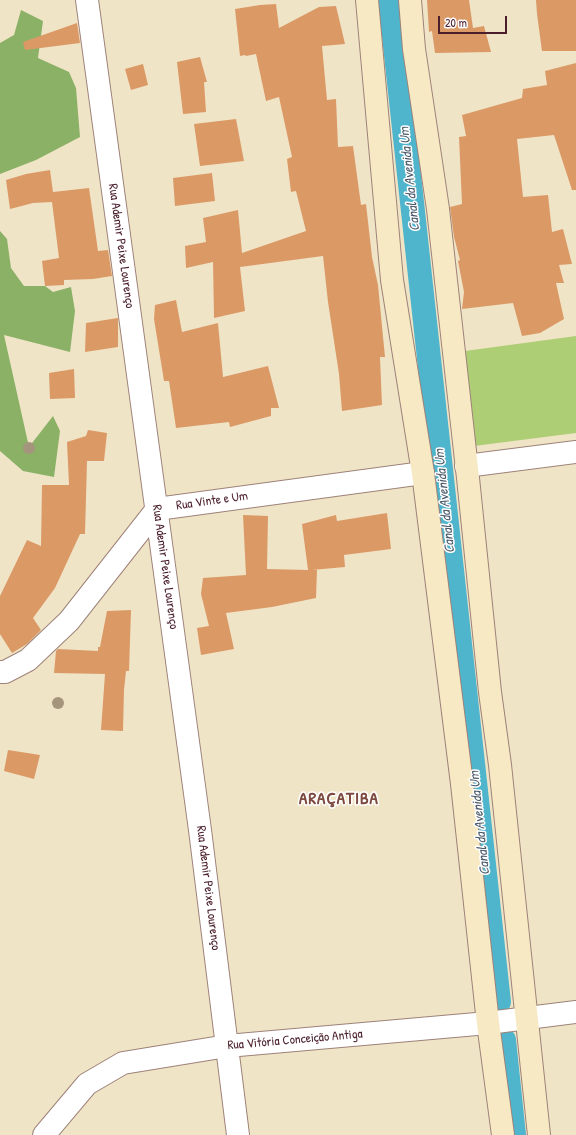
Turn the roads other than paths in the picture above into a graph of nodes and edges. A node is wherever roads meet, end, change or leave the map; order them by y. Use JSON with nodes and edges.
{"nodes":[{"id":1,"x":87,"y":0,"type":"edge"},
{"id":2,"x":367,"y":0,"type":"edge"},
{"id":3,"x":410,"y":0,"type":"edge"},
{"id":4,"x":576,"y":452,"type":"edge"},
{"id":5,"x":466,"y":466,"type":"junction"},
{"id":6,"x":423,"y":473,"type":"junction"},
{"id":7,"x":157,"y":509,"type":"junction"},
{"id":8,"x":0,"y":672,"type":"edge"},
{"id":9,"x":576,"y":1012,"type":"edge"},
{"id":10,"x":507,"y":1020,"type":"junction"},
{"id":11,"x":227,"y":1046,"type":"junction"},
{"id":12,"x":44,"y":1135,"type":"edge"},
{"id":13,"x":238,"y":1135,"type":"edge"},
{"id":14,"x":504,"y":1135,"type":"edge"},
{"id":15,"x":539,"y":1135,"type":"edge"}],
"edges":[{"from":1,"to":7,"type":"street","name":"Rua Ademir Peixe Lourenço"},
{"from":2,"to":6,"type":"street"},
{"from":3,"to":5,"type":"street"},
{"from":4,"to":5,"type":"street"},
{"from":5,"to":10,"type":"street"},
{"from":6,"to":7,"type":"street","name":"Rua Vinte e Um"},
{"from":6,"to":10,"type":"street"},
{"from":7,"to":8,"type":"street"},
{"from":7,"to":11,"type":"street","name":"Rua Ademir Peixe Lourenço"},
{"from":9,"to":10,"type":"street","name":"Rua Vitória Conceição Antiga"},
{"from":10,"to":11,"type":"street","name":"Rua Vitória Conceição Antiga"},
{"from":10,"to":14,"type":"street"},
{"from":10,"to":15,"type":"street"},
{"from":11,"to":12,"type":"street","name":"Rua Vitória Conceição Antiga"},
{"from":11,"to":13,"type":"street","name":"Rua Ademir Peixe Lourenço"}]}
